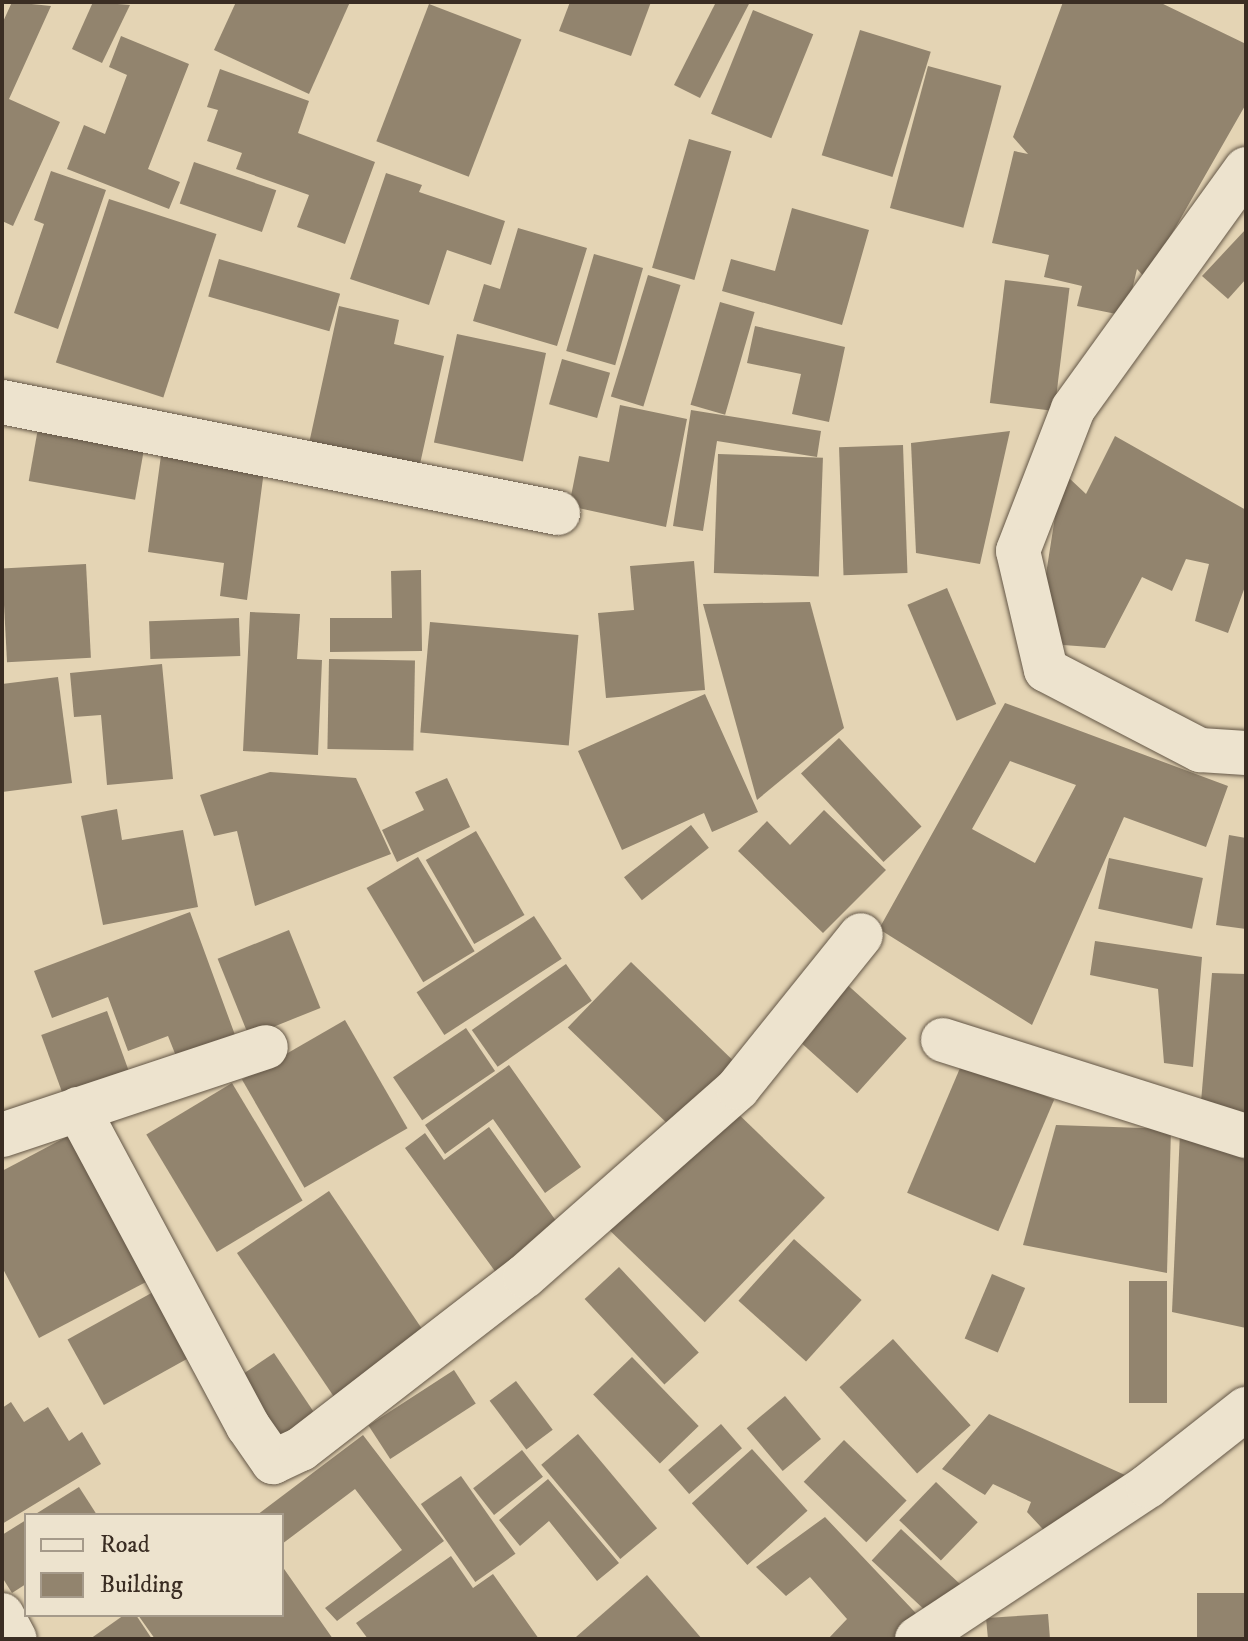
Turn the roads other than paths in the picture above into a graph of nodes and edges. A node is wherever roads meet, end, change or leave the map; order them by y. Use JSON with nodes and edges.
{"nodes":[{"id":1,"x":1246,"y":169,"type":"edge"},
{"id":2,"x":2,"y":402,"type":"edge"},
{"id":3,"x":558,"y":513,"type":"dead end"},
{"id":4,"x":1246,"y":753,"type":"edge"},
{"id":5,"x":861,"y":935,"type":"dead end"},
{"id":6,"x":943,"y":1040,"type":"dead end"},
{"id":7,"x":266,"y":1047,"type":"dead end"},
{"id":8,"x":78,"y":1109,"type":"junction"},
{"id":9,"x":2,"y":1135,"type":"edge"},
{"id":10,"x":1246,"y":1136,"type":"edge"},
{"id":11,"x":1246,"y":1409,"type":"edge"},
{"id":12,"x":2,"y":1615,"type":"edge"},
{"id":13,"x":15,"y":1639,"type":"edge"},
{"id":14,"x":917,"y":1639,"type":"edge"}],
"edges":[{"from":1,"to":4,"type":"street"},
{"from":2,"to":3,"type":"street"},
{"from":5,"to":8,"type":"street"},
{"from":6,"to":10,"type":"street"},
{"from":7,"to":8,"type":"street"},
{"from":8,"to":9,"type":"street"},
{"from":11,"to":14,"type":"street"},
{"from":12,"to":13,"type":"street"}]}
